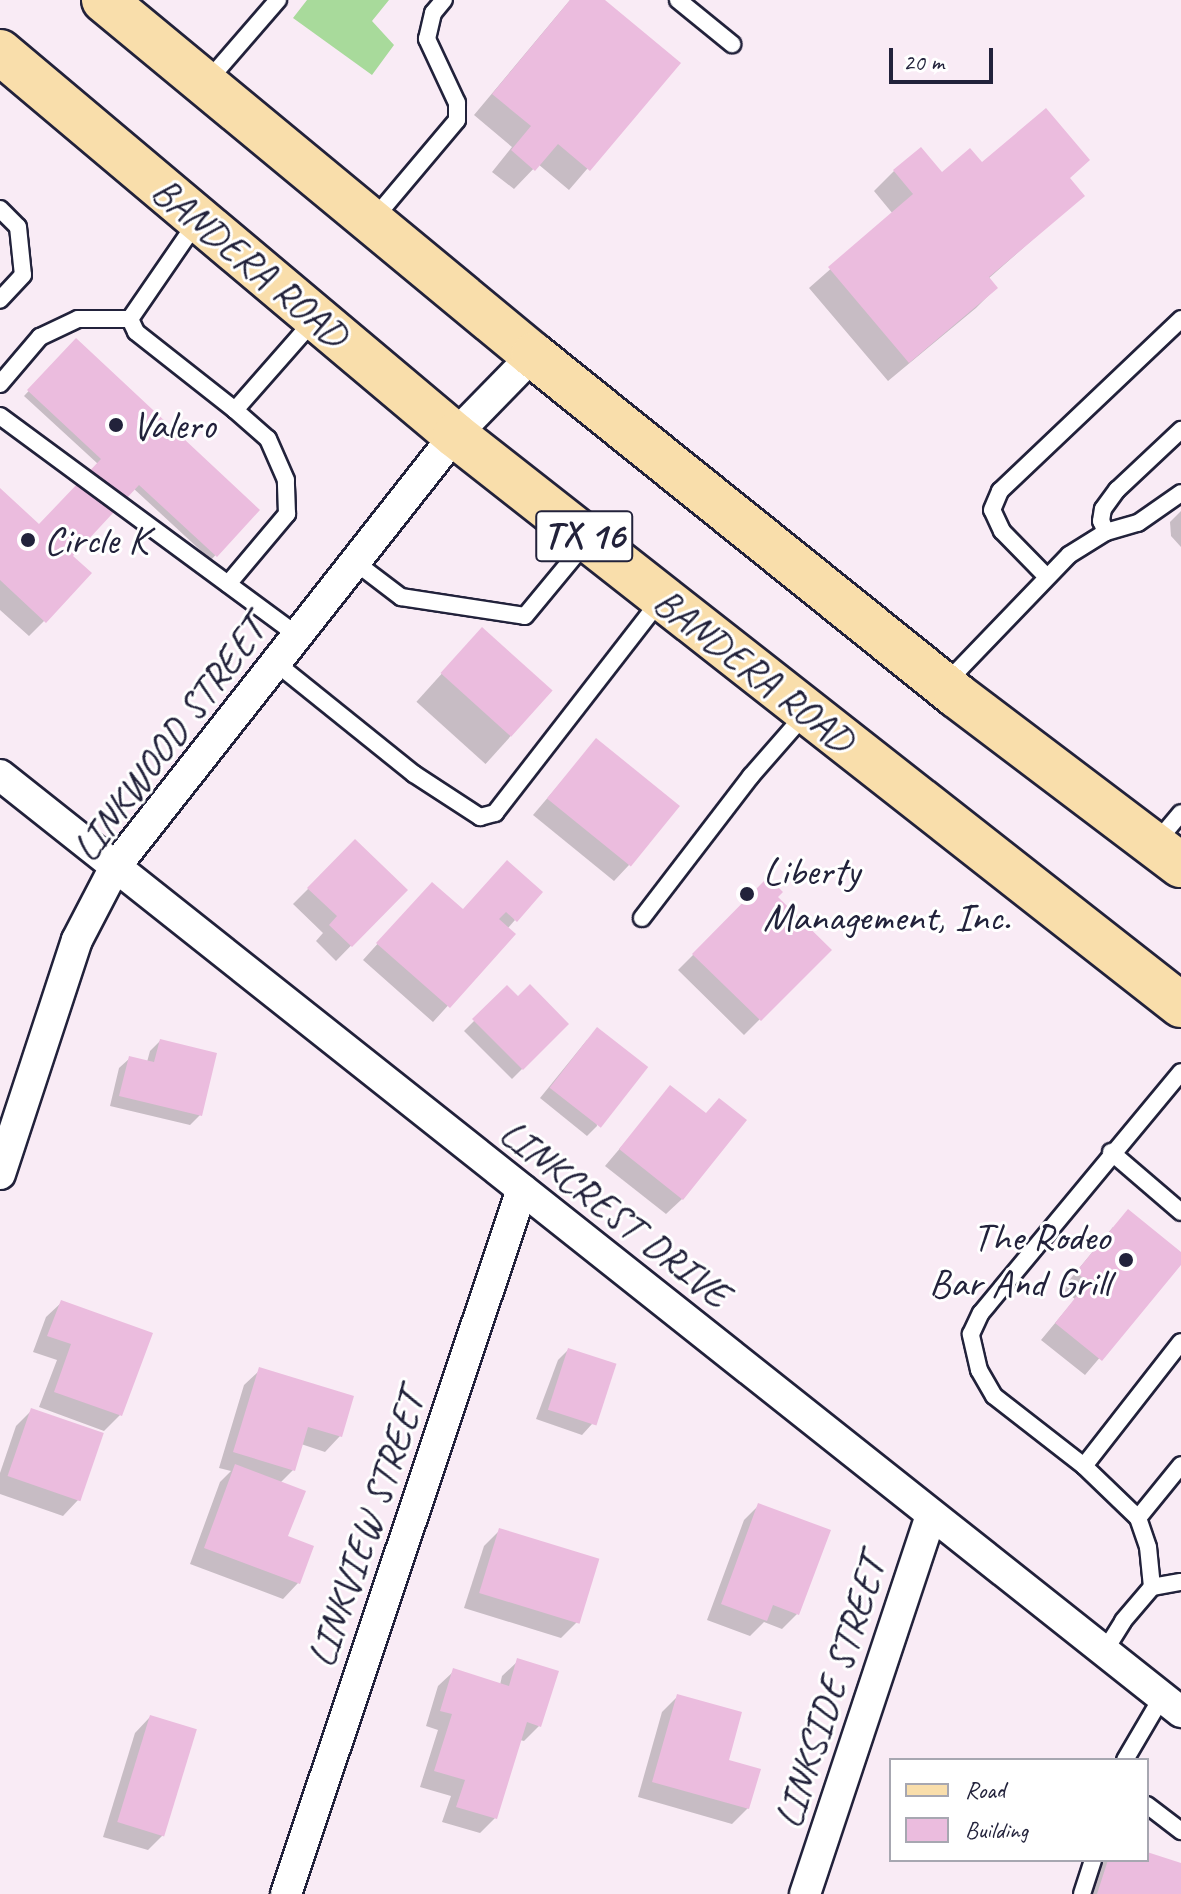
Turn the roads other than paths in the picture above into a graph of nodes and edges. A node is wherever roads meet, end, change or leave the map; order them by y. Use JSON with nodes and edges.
{"nodes":[{"id":1,"x":104,"y":0,"type":"edge"},
{"id":2,"x":278,"y":0,"type":"edge"},
{"id":3,"x":444,"y":0,"type":"edge"},
{"id":4,"x":678,"y":0,"type":"edge"},
{"id":5,"x":732,"y":44,"type":"dead end"},
{"id":6,"x":0,"y":52,"type":"edge"},
{"id":7,"x":205,"y":84,"type":"junction"},
{"id":8,"x":0,"y":209,"type":"edge"},
{"id":9,"x":198,"y":219,"type":"junction"},
{"id":10,"x":371,"y":222,"type":"junction"},
{"id":11,"x":0,"y":300,"type":"edge"},
{"id":12,"x":317,"y":318,"type":"junction"},
{"id":13,"x":130,"y":319,"type":"junction"},
{"id":14,"x":1181,"y":319,"type":"edge"},
{"id":15,"x":533,"y":355,"type":"junction"},
{"id":16,"x":0,"y":384,"type":"edge"},
{"id":17,"x":235,"y":410,"type":"junction"},
{"id":18,"x":0,"y":416,"type":"edge"},
{"id":19,"x":1181,"y":430,"type":"edge"},
{"id":20,"x":455,"y":435,"type":"junction"},
{"id":21,"x":1181,"y":493,"type":"edge"},
{"id":22,"x":1106,"y":532,"type":"junction"},
{"id":23,"x":588,"y":539,"type":"junction"},
{"id":24,"x":355,"y":562,"type":"junction"},
{"id":25,"x":1046,"y":576,"type":"junction"},
{"id":26,"x":228,"y":584,"type":"junction"},
{"id":27,"x":662,"y":598,"type":"junction"},
{"id":28,"x":297,"y":635,"type":"junction"},
{"id":29,"x":276,"y":663,"type":"junction"},
{"id":30,"x":944,"y":685,"type":"junction"},
{"id":31,"x":807,"y":711,"type":"junction"},
{"id":32,"x":0,"y":775,"type":"edge"},
{"id":33,"x":1172,"y":841,"type":"edge"},
{"id":34,"x":115,"y":867,"type":"junction"},
{"id":35,"x":642,"y":918,"type":"dead end"},
{"id":36,"x":1181,"y":1005,"type":"edge"},
{"id":37,"x":1181,"y":1072,"type":"edge"},
{"id":38,"x":1111,"y":1152,"type":"junction"},
{"id":39,"x":0,"y":1174,"type":"edge"},
{"id":40,"x":522,"y":1189,"type":"junction"},
{"id":41,"x":1181,"y":1212,"type":"edge"},
{"id":42,"x":1181,"y":1342,"type":"edge"},
{"id":43,"x":1181,"y":1465,"type":"edge"},
{"id":44,"x":1084,"y":1466,"type":"junction"},
{"id":45,"x":931,"y":1515,"type":"junction"},
{"id":46,"x":1138,"y":1518,"type":"junction"},
{"id":47,"x":1181,"y":1582,"type":"edge"},
{"id":48,"x":1152,"y":1587,"type":"junction"},
{"id":49,"x":1104,"y":1652,"type":"junction"},
{"id":50,"x":1171,"y":1704,"type":"edge"},
{"id":51,"x":1127,"y":1758,"type":"edge"},
{"id":52,"x":1149,"y":1807,"type":"edge"},
{"id":53,"x":1181,"y":1831,"type":"edge"},
{"id":54,"x":1092,"y":1862,"type":"edge"},
{"id":55,"x":286,"y":1894,"type":"edge"},
{"id":56,"x":805,"y":1894,"type":"edge"},
{"id":57,"x":1082,"y":1894,"type":"edge"}],
"edges":[{"from":1,"to":7,"type":"main road","number":"TX 16"},
{"from":2,"to":7,"type":"lane"},
{"from":3,"to":10,"type":"lane"},
{"from":4,"to":5,"type":"lane"},
{"from":6,"to":9,"type":"main road","name":"BANDERA ROAD","number":"TX 16"},
{"from":7,"to":10,"type":"main road","number":"TX 16"},
{"from":8,"to":11,"type":"lane"},
{"from":9,"to":12,"type":"main road","name":"BANDERA ROAD","number":"TX 16"},
{"from":9,"to":13,"type":"lane"},
{"from":10,"to":15,"type":"main road","number":"TX 16"},
{"from":12,"to":17,"type":"lane"},
{"from":12,"to":20,"type":"main road","name":"BANDERA ROAD","number":"TX 16"},
{"from":13,"to":16,"type":"lane"},
{"from":13,"to":17,"type":"lane"},
{"from":14,"to":25,"type":"lane"},
{"from":15,"to":20,"type":"street","name":"LINKWOOD STREET"},
{"from":15,"to":30,"type":"main road","number":"TX 16"},
{"from":17,"to":26,"type":"lane"},
{"from":18,"to":26,"type":"lane"},
{"from":19,"to":22,"type":"lane"},
{"from":20,"to":23,"type":"main road","name":"BANDERA ROAD","number":"TX 16"},
{"from":20,"to":24,"type":"street","name":"LINKWOOD STREET"},
{"from":21,"to":22,"type":"lane"},
{"from":22,"to":25,"type":"lane"},
{"from":23,"to":24,"type":"lane"},
{"from":23,"to":27,"type":"main road","name":"BANDERA ROAD","number":"TX 16"},
{"from":24,"to":28,"type":"street","name":"LINKWOOD STREET"},
{"from":25,"to":30,"type":"lane"},
{"from":26,"to":28,"type":"lane"},
{"from":27,"to":29,"type":"lane"},
{"from":27,"to":31,"type":"main road","name":"BANDERA ROAD","number":"TX 16"},
{"from":28,"to":29,"type":"street","name":"LINKWOOD STREET"},
{"from":29,"to":34,"type":"street","name":"LINKWOOD STREET"},
{"from":30,"to":33,"type":"main road","number":"TX 16"},
{"from":31,"to":35,"type":"lane"},
{"from":31,"to":36,"type":"main road","name":"BANDERA ROAD","number":"TX 16"},
{"from":32,"to":34,"type":"street","name":"LINKCREST DRIVE"},
{"from":34,"to":39,"type":"street","name":"LINKWOOD STREET"},
{"from":34,"to":40,"type":"street","name":"LINKCREST DRIVE"},
{"from":37,"to":38,"type":"lane"},
{"from":38,"to":41,"type":"lane"},
{"from":38,"to":44,"type":"lane"},
{"from":40,"to":45,"type":"street","name":"LINKCREST DRIVE"},
{"from":40,"to":55,"type":"street","name":"LINKVIEW STREET"},
{"from":42,"to":44,"type":"lane"},
{"from":43,"to":46,"type":"lane"},
{"from":44,"to":46,"type":"lane"},
{"from":45,"to":49,"type":"street","name":"LINKCREST DRIVE"},
{"from":45,"to":56,"type":"street","name":"LINKSIDE STREET"},
{"from":46,"to":48,"type":"lane"},
{"from":47,"to":48,"type":"lane"},
{"from":48,"to":49,"type":"lane"},
{"from":49,"to":50,"type":"street","name":"LINKCREST DRIVE"},
{"from":50,"to":51,"type":"lane"},
{"from":52,"to":53,"type":"lane"},
{"from":54,"to":57,"type":"lane"}]}
